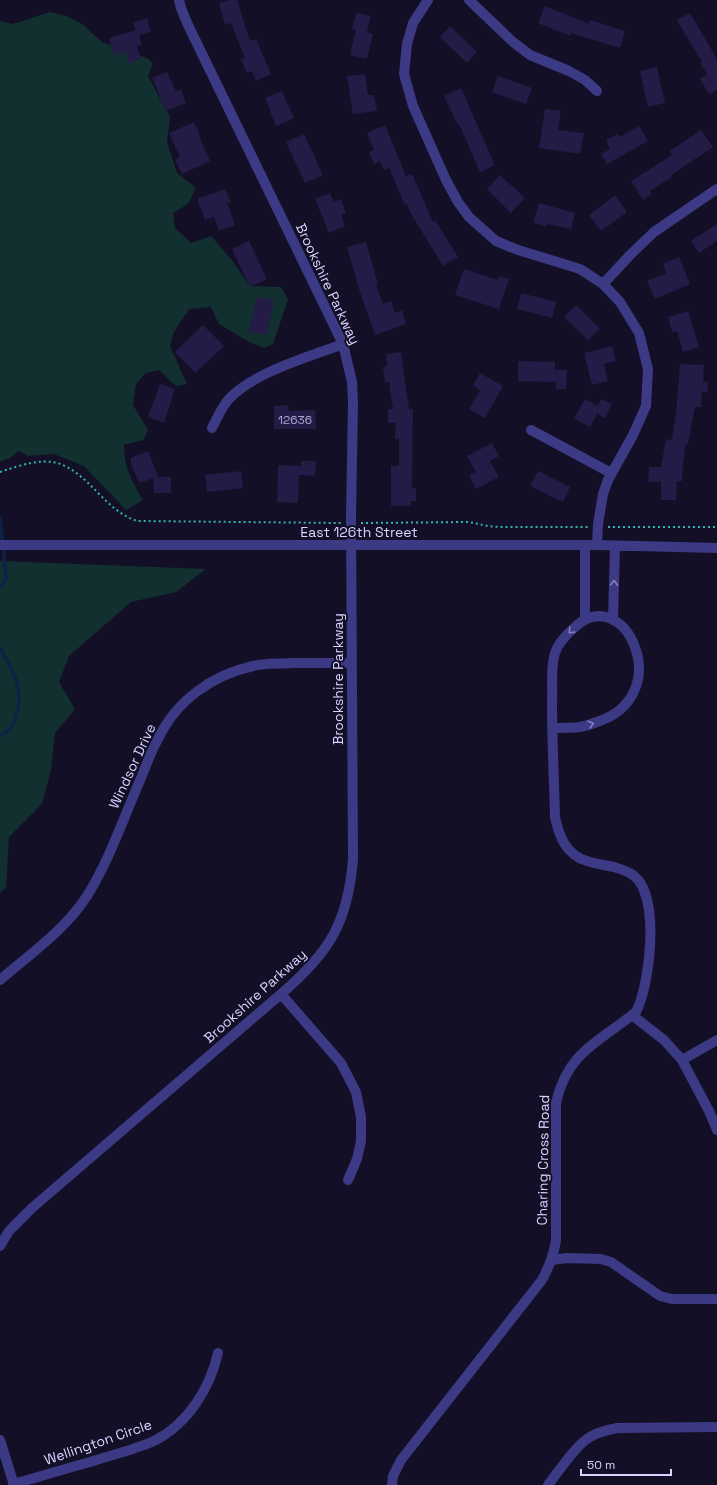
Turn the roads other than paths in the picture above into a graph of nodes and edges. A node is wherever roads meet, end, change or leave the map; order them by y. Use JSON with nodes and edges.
{"nodes":[{"id":1,"x":180,"y":0,"type":"edge"},
{"id":2,"x":428,"y":0,"type":"edge"},
{"id":3,"x":469,"y":0,"type":"edge"},
{"id":4,"x":597,"y":91,"type":"dead end"},
{"id":5,"x":717,"y":189,"type":"edge"},
{"id":6,"x":603,"y":284,"type":"junction"},
{"id":7,"x":343,"y":344,"type":"junction"},
{"id":8,"x":212,"y":428,"type":"dead end"},
{"id":9,"x":531,"y":430,"type":"dead end"},
{"id":10,"x":611,"y":473,"type":"junction"},
{"id":11,"x":0,"y":545,"type":"edge"},
{"id":12,"x":352,"y":546,"type":"junction"},
{"id":13,"x":585,"y":546,"type":"junction"},
{"id":14,"x":597,"y":546,"type":"junction"},
{"id":15,"x":615,"y":546,"type":"junction"},
{"id":16,"x":717,"y":548,"type":"edge"},
{"id":17,"x":585,"y":619,"type":"junction"},
{"id":18,"x":613,"y":620,"type":"junction"},
{"id":19,"x":352,"y":663,"type":"junction"},
{"id":20,"x":552,"y":728,"type":"junction"},
{"id":21,"x":0,"y":980,"type":"edge"},
{"id":22,"x":281,"y":994,"type":"junction"},
{"id":23,"x":632,"y":1015,"type":"junction"},
{"id":24,"x":717,"y":1040,"type":"edge"},
{"id":25,"x":682,"y":1060,"type":"junction"},
{"id":26,"x":717,"y":1130,"type":"edge"},
{"id":27,"x":348,"y":1180,"type":"dead end"},
{"id":28,"x":0,"y":1246,"type":"edge"},
{"id":29,"x":551,"y":1260,"type":"junction"},
{"id":30,"x":717,"y":1299,"type":"edge"},
{"id":31,"x":218,"y":1352,"type":"dead end"},
{"id":32,"x":717,"y":1427,"type":"edge"},
{"id":33,"x":0,"y":1440,"type":"edge"},
{"id":34,"x":14,"y":1484,"type":"edge"},
{"id":35,"x":392,"y":1485,"type":"edge"},
{"id":36,"x":548,"y":1485,"type":"edge"}],
"edges":[{"from":1,"to":7,"type":"street","name":"Brookshire Parkway"},
{"from":2,"to":6,"type":"street"},
{"from":3,"to":4,"type":"street"},
{"from":5,"to":6,"type":"street"},
{"from":6,"to":10,"type":"street"},
{"from":7,"to":8,"type":"street"},
{"from":7,"to":12,"type":"street","name":"Brookshire Parkway"},
{"from":9,"to":10,"type":"street"},
{"from":10,"to":14,"type":"street"},
{"from":11,"to":12,"type":"street","name":"East 126th Street"},
{"from":12,"to":13,"type":"street","name":"East 126th Street"},
{"from":12,"to":19,"type":"street","name":"Brookshire Parkway"},
{"from":13,"to":14,"type":"street","name":"East 126th Street"},
{"from":13,"to":17,"type":"street"},
{"from":14,"to":15,"type":"street","name":"East 126th Street"},
{"from":15,"to":16,"type":"street","name":"East 126th Street"},
{"from":18,"to":15,"type":"street","one_way":true},
{"from":17,"to":18,"type":"street"},
{"from":17,"to":20,"type":"street","name":"Charing Cross Road","one_way":true},
{"from":20,"to":18,"type":"street","one_way":true},
{"from":19,"to":21,"type":"street","name":"Windsor Drive"},
{"from":19,"to":22,"type":"street","name":"Brookshire Parkway"},
{"from":20,"to":23,"type":"street","name":"Charing Cross Road"},
{"from":22,"to":27,"type":"street"},
{"from":22,"to":28,"type":"street","name":"Brookshire Parkway"},
{"from":23,"to":25,"type":"street"},
{"from":23,"to":29,"type":"street","name":"Charing Cross Road"},
{"from":24,"to":25,"type":"street"},
{"from":25,"to":26,"type":"street"},
{"from":29,"to":30,"type":"street"},
{"from":29,"to":35,"type":"street","name":"Charing Cross Road"},
{"from":31,"to":34,"type":"street","name":"Wellington Circle"},
{"from":32,"to":36,"type":"street"},
{"from":33,"to":34,"type":"street"}]}
